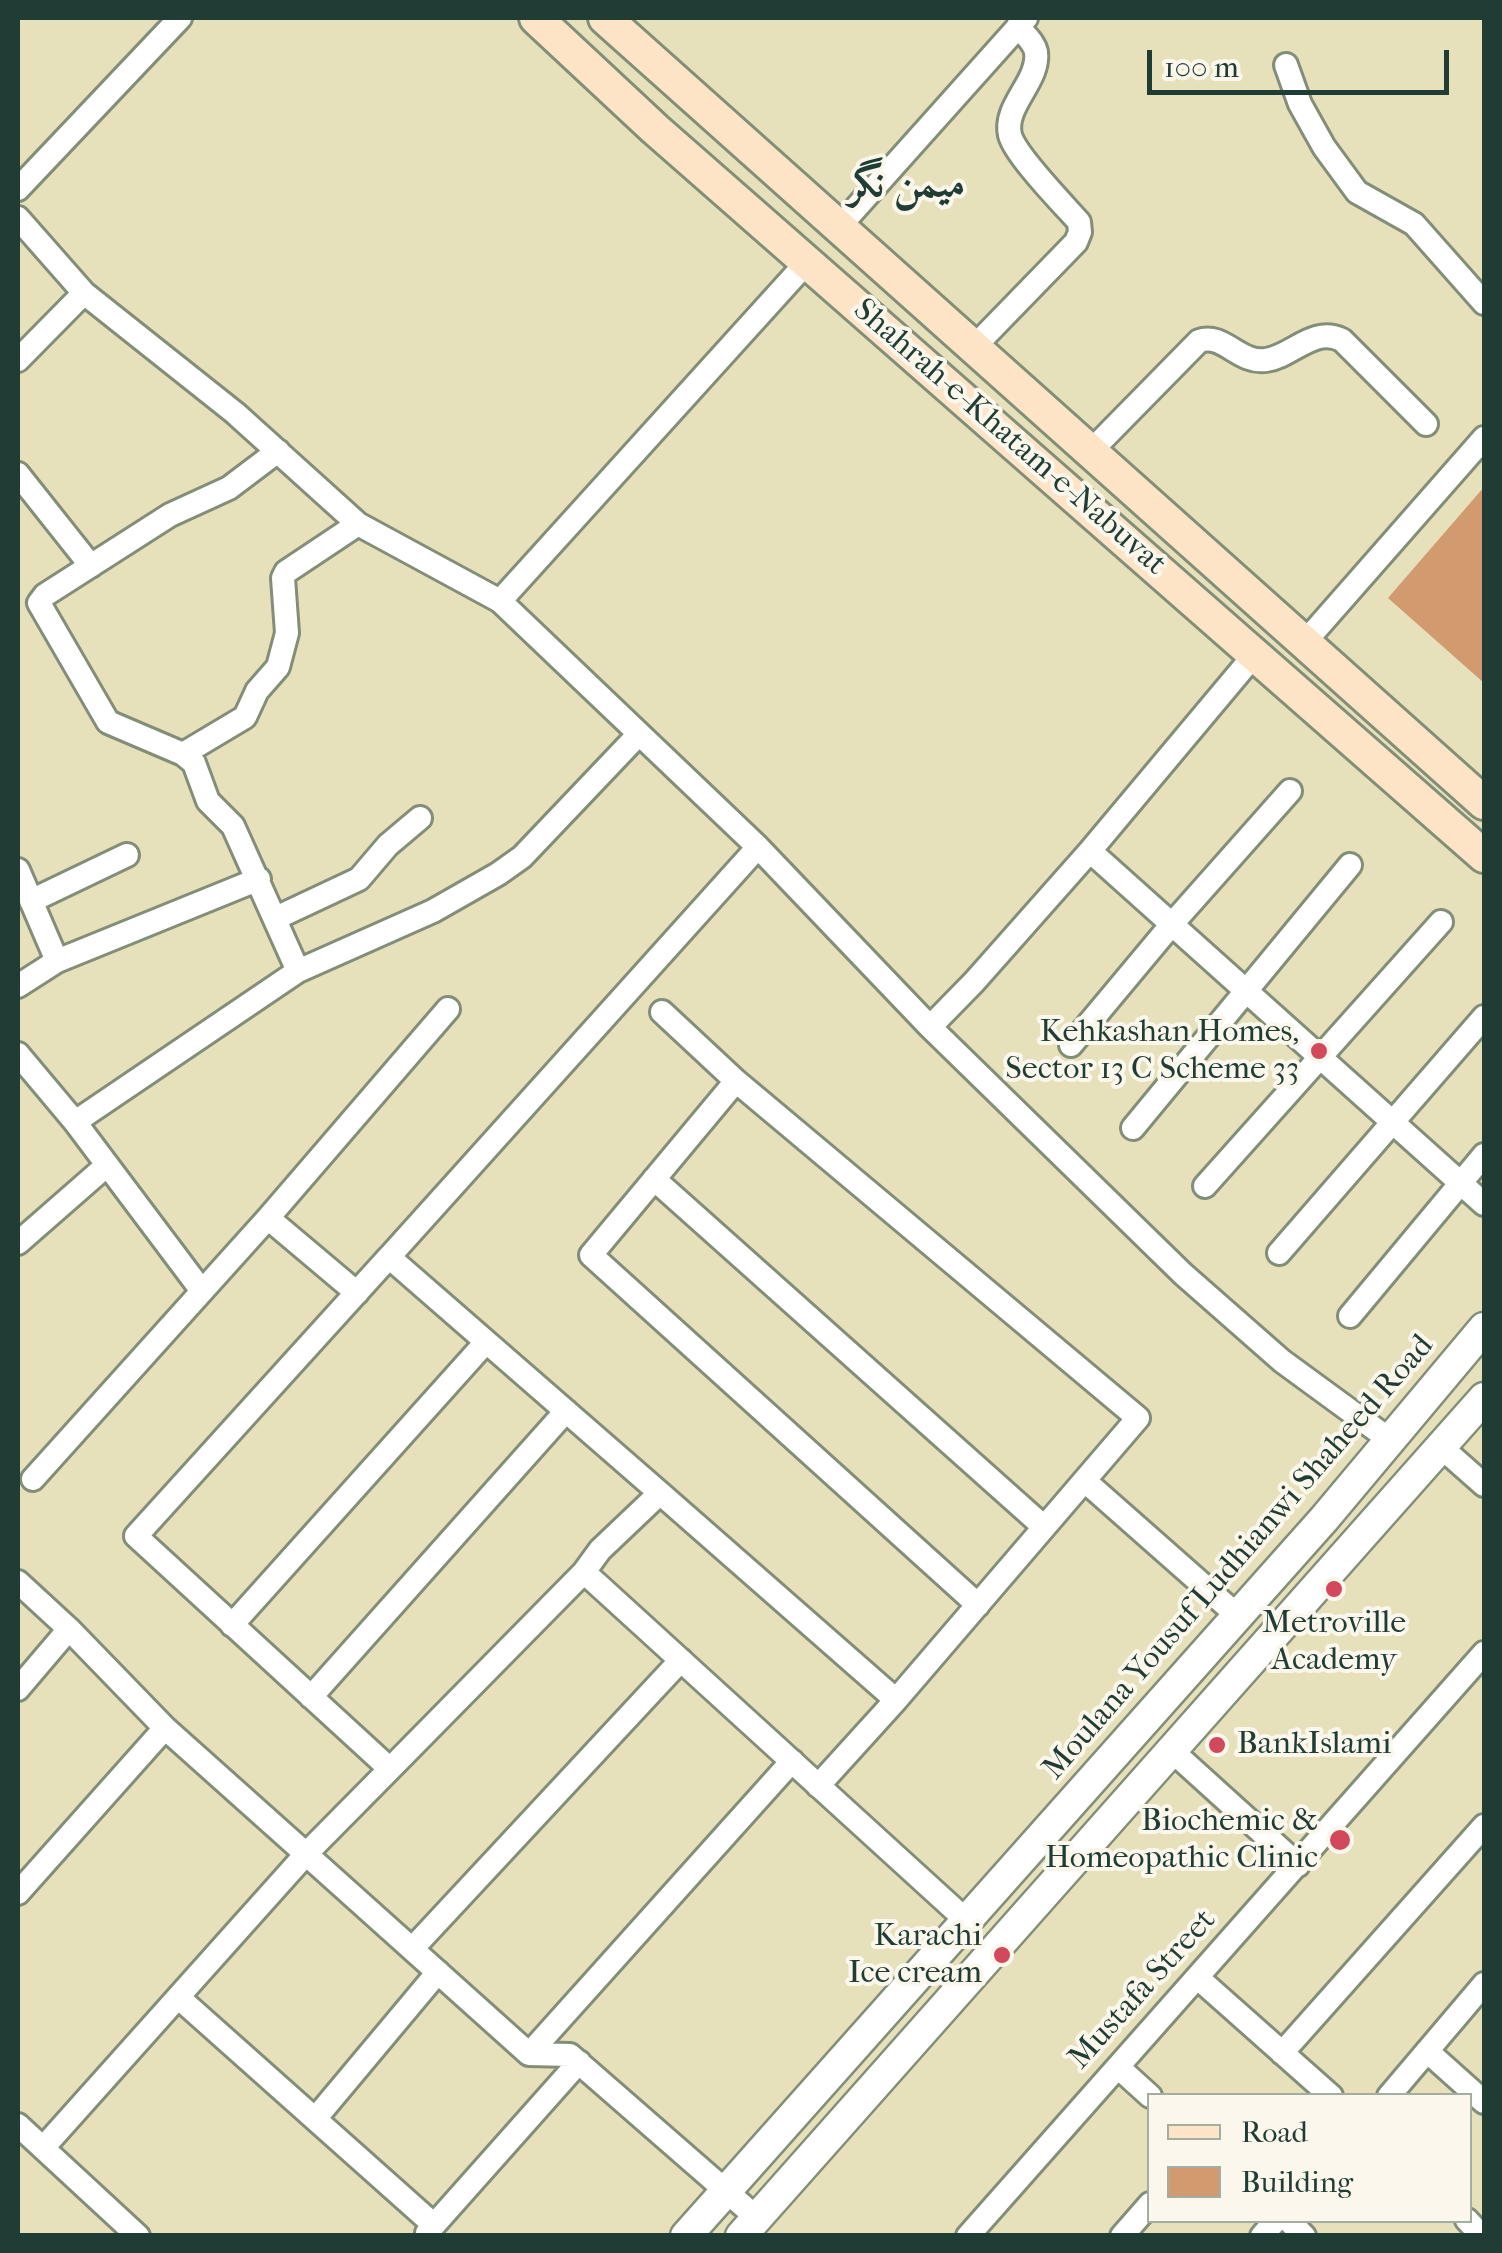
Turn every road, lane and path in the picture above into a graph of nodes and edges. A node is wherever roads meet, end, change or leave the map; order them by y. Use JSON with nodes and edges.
{"nodes":[{"id":1,"x":180,"y":18,"type":"edge"},
{"id":2,"x":536,"y":18,"type":"edge"},
{"id":3,"x":605,"y":18,"type":"edge"},
{"id":4,"x":1022,"y":22,"type":"edge"},
{"id":5,"x":1286,"y":65,"type":"dead end"},
{"id":6,"x":18,"y":190,"type":"edge"},
{"id":7,"x":18,"y":218,"type":"edge"},
{"id":8,"x":839,"y":226,"type":"junction"},
{"id":9,"x":808,"y":261,"type":"junction"},
{"id":10,"x":84,"y":293,"type":"junction"},
{"id":11,"x":1484,"y":303,"type":"edge"},
{"id":12,"x":974,"y":348,"type":"junction"},
{"id":13,"x":18,"y":360,"type":"edge"},
{"id":14,"x":1426,"y":424,"type":"dead end"},
{"id":15,"x":1484,"y":438,"type":"edge"},
{"id":16,"x":278,"y":451,"type":"junction"},
{"id":17,"x":1090,"y":452,"type":"junction"},
{"id":18,"x":18,"y":474,"type":"edge"},
{"id":19,"x":358,"y":524,"type":"junction"},
{"id":20,"x":90,"y":566,"type":"junction"},
{"id":21,"x":500,"y":602,"type":"junction"},
{"id":22,"x":41,"y":611,"type":"junction"},
{"id":23,"x":18,"y":618,"type":"edge"},
{"id":24,"x":1304,"y":643,"type":"junction"},
{"id":25,"x":1255,"y":654,"type":"junction"},
{"id":26,"x":639,"y":734,"type":"junction"},
{"id":27,"x":183,"y":754,"type":"junction"},
{"id":28,"x":1290,"y":791,"type":"dead end"},
{"id":29,"x":1484,"y":803,"type":"edge"},
{"id":30,"x":420,"y":818,"type":"dead end"},
{"id":31,"x":758,"y":847,"type":"junction"},
{"id":32,"x":1090,"y":851,"type":"junction"},
{"id":33,"x":127,"y":855,"type":"dead end"},
{"id":34,"x":1484,"y":856,"type":"edge"},
{"id":35,"x":1350,"y":865,"type":"dead end"},
{"id":36,"x":18,"y":870,"type":"edge"},
{"id":37,"x":258,"y":878,"type":"junction"},
{"id":38,"x":31,"y":901,"type":"junction"},
{"id":39,"x":276,"y":918,"type":"junction"},
{"id":40,"x":1441,"y":922,"type":"dead end"},
{"id":41,"x":1172,"y":924,"type":"junction"},
{"id":42,"x":57,"y":961,"type":"junction"},
{"id":43,"x":298,"y":970,"type":"junction"},
{"id":44,"x":18,"y":986,"type":"edge"},
{"id":45,"x":1245,"y":990,"type":"junction"},
{"id":46,"x":448,"y":1009,"type":"dead end"},
{"id":47,"x":662,"y":1012,"type":"dead end"},
{"id":48,"x":1484,"y":1017,"type":"edge"},
{"id":49,"x":930,"y":1027,"type":"junction"},
{"id":50,"x":1071,"y":1045,"type":"dead end"},
{"id":51,"x":18,"y":1054,"type":"edge"},
{"id":52,"x":1320,"y":1058,"type":"junction"},
{"id":53,"x":736,"y":1081,"type":"junction"},
{"id":54,"x":75,"y":1122,"type":"junction"},
{"id":55,"x":1391,"y":1122,"type":"junction"},
{"id":56,"x":1133,"y":1128,"type":"dead end"},
{"id":57,"x":1484,"y":1155,"type":"edge"},
{"id":58,"x":106,"y":1166,"type":"junction"},
{"id":59,"x":654,"y":1179,"type":"junction"},
{"id":60,"x":1459,"y":1183,"type":"junction"},
{"id":61,"x":1205,"y":1186,"type":"dead end"},
{"id":62,"x":1484,"y":1204,"type":"edge"},
{"id":63,"x":268,"y":1218,"type":"junction"},
{"id":64,"x":18,"y":1243,"type":"edge"},
{"id":65,"x":1279,"y":1253,"type":"dead end"},
{"id":66,"x":389,"y":1258,"type":"junction"},
{"id":67,"x":202,"y":1291,"type":"junction"},
{"id":68,"x":357,"y":1293,"type":"junction"},
{"id":69,"x":1350,"y":1316,"type":"dead end"},
{"id":70,"x":1484,"y":1328,"type":"edge"},
{"id":71,"x":486,"y":1342,"type":"junction"},
{"id":72,"x":1484,"y":1398,"type":"edge"},
{"id":73,"x":566,"y":1412,"type":"junction"},
{"id":74,"x":1390,"y":1440,"type":"junction"},
{"id":75,"x":1441,"y":1447,"type":"junction"},
{"id":76,"x":32,"y":1479,"type":"dead end"},
{"id":77,"x":1085,"y":1481,"type":"junction"},
{"id":78,"x":1484,"y":1485,"type":"edge"},
{"id":79,"x":660,"y":1493,"type":"junction"},
{"id":80,"x":1044,"y":1528,"type":"junction"},
{"id":81,"x":584,"y":1572,"type":"junction"},
{"id":82,"x":18,"y":1582,"type":"edge"},
{"id":83,"x":978,"y":1605,"type":"junction"},
{"id":84,"x":1238,"y":1616,"type":"junction"},
{"id":85,"x":232,"y":1625,"type":"junction"},
{"id":86,"x":69,"y":1628,"type":"junction"},
{"id":87,"x":1484,"y":1653,"type":"edge"},
{"id":88,"x":680,"y":1660,"type":"junction"},
{"id":89,"x":18,"y":1689,"type":"edge"},
{"id":90,"x":311,"y":1697,"type":"junction"},
{"id":91,"x":896,"y":1700,"type":"junction"},
{"id":92,"x":165,"y":1728,"type":"junction"},
{"id":93,"x":1171,"y":1750,"type":"junction"},
{"id":94,"x":792,"y":1761,"type":"junction"},
{"id":95,"x":390,"y":1769,"type":"junction"},
{"id":96,"x":818,"y":1786,"type":"junction"},
{"id":97,"x":1484,"y":1826,"type":"edge"},
{"id":98,"x":306,"y":1854,"type":"junction"},
{"id":99,"x":1298,"y":1865,"type":"junction"},
{"id":100,"x":18,"y":1893,"type":"edge"},
{"id":101,"x":967,"y":1921,"type":"junction"},
{"id":102,"x":412,"y":1949,"type":"junction"},
{"id":103,"x":438,"y":1972,"type":"junction"},
{"id":104,"x":1198,"y":1978,"type":"junction"},
{"id":105,"x":1483,"y":1990,"type":"edge"},
{"id":106,"x":178,"y":1997,"type":"junction"},
{"id":107,"x":1427,"y":2051,"type":"junction"},
{"id":108,"x":1282,"y":2053,"type":"junction"},
{"id":109,"x":529,"y":2054,"type":"junction"},
{"id":110,"x":579,"y":2062,"type":"junction"},
{"id":111,"x":1118,"y":2068,"type":"junction"},
{"id":112,"x":1147,"y":2093,"type":"edge"},
{"id":113,"x":1328,"y":2093,"type":"edge"},
{"id":114,"x":1392,"y":2093,"type":"edge"},
{"id":115,"x":1484,"y":2102,"type":"edge"},
{"id":116,"x":315,"y":2119,"type":"junction"},
{"id":117,"x":18,"y":2125,"type":"edge"},
{"id":118,"x":43,"y":2148,"type":"junction"},
{"id":119,"x":724,"y":2191,"type":"junction"},
{"id":120,"x":1147,"y":2207,"type":"edge"},
{"id":121,"x":749,"y":2227,"type":"edge"},
{"id":122,"x":430,"y":2230,"type":"edge"},
{"id":123,"x":138,"y":2236,"type":"edge"},
{"id":124,"x":686,"y":2236,"type":"edge"},
{"id":125,"x":968,"y":2236,"type":"edge"},
{"id":126,"x":1122,"y":2236,"type":"edge"}],
"edges":[{"from":1,"to":6,"type":"street"},
{"from":2,"to":9,"type":"main road","name":"Shahrah-e-Khatam-e-Nabuvat"},
{"from":3,"to":8,"type":"main road","name":"Shahrah-e-Khatam-e-Nabuvat"},
{"from":4,"to":8,"type":"street"},
{"from":4,"to":12,"type":"street"},
{"from":5,"to":11,"type":"street"},
{"from":7,"to":10,"type":"street"},
{"from":8,"to":12,"type":"main road","name":"Shahrah-e-Khatam-e-Nabuvat"},
{"from":9,"to":21,"type":"street"},
{"from":9,"to":25,"type":"main road","name":"Shahrah-e-Khatam-e-Nabuvat"},
{"from":10,"to":13,"type":"street"},
{"from":10,"to":16,"type":"street"},
{"from":12,"to":17,"type":"main road","name":"Shahrah-e-Khatam-e-Nabuvat"},
{"from":14,"to":17,"type":"street"},
{"from":15,"to":24,"type":"street"},
{"from":16,"to":19,"type":"street"},
{"from":16,"to":20,"type":"street"},
{"from":17,"to":24,"type":"main road","name":"Shahrah-e-Khatam-e-Nabuvat"},
{"from":18,"to":20,"type":"street"},
{"from":19,"to":21,"type":"street"},
{"from":19,"to":27,"type":"street"},
{"from":20,"to":22,"type":"street"},
{"from":21,"to":26,"type":"street"},
{"from":22,"to":23,"type":"street"},
{"from":22,"to":27,"type":"street"},
{"from":24,"to":29,"type":"main road","name":"Shahrah-e-Khatam-e-Nabuvat"},
{"from":25,"to":32,"type":"street"},
{"from":25,"to":34,"type":"main road","name":"Shahrah-e-Khatam-e-Nabuvat"},
{"from":26,"to":31,"type":"street"},
{"from":26,"to":43,"type":"street"},
{"from":27,"to":37,"type":"street"},
{"from":28,"to":41,"type":"street"},
{"from":30,"to":39,"type":"street"},
{"from":31,"to":49,"type":"street"},
{"from":31,"to":66,"type":"street"},
{"from":32,"to":41,"type":"street"},
{"from":32,"to":49,"type":"street"},
{"from":33,"to":38,"type":"street"},
{"from":35,"to":45,"type":"street"},
{"from":36,"to":38,"type":"street"},
{"from":37,"to":39,"type":"street"},
{"from":37,"to":42,"type":"street"},
{"from":38,"to":42,"type":"street"},
{"from":39,"to":43,"type":"street"},
{"from":40,"to":52,"type":"street"},
{"from":41,"to":45,"type":"street"},
{"from":41,"to":50,"type":"street"},
{"from":42,"to":44,"type":"street"},
{"from":43,"to":54,"type":"street"},
{"from":45,"to":52,"type":"street"},
{"from":45,"to":56,"type":"street"},
{"from":46,"to":63,"type":"street"},
{"from":47,"to":53,"type":"street"},
{"from":48,"to":55,"type":"street"},
{"from":49,"to":74,"type":"street"},
{"from":51,"to":54,"type":"street"},
{"from":52,"to":55,"type":"street"},
{"from":52,"to":61,"type":"street"},
{"from":53,"to":59,"type":"street"},
{"from":53,"to":77,"type":"street"},
{"from":54,"to":58,"type":"street"},
{"from":55,"to":60,"type":"street"},
{"from":55,"to":65,"type":"street"},
{"from":57,"to":60,"type":"street"},
{"from":58,"to":64,"type":"street"},
{"from":58,"to":67,"type":"street"},
{"from":59,"to":80,"type":"street"},
{"from":59,"to":83,"type":"street"},
{"from":60,"to":62,"type":"street"},
{"from":60,"to":69,"type":"street"},
{"from":63,"to":67,"type":"street"},
{"from":63,"to":68,"type":"street"},
{"from":66,"to":68,"type":"street"},
{"from":66,"to":71,"type":"street"},
{"from":67,"to":76,"type":"street"},
{"from":68,"to":85,"type":"street"},
{"from":70,"to":74,"type":"street","name":"Moulana Yousuf Ludhianwi Shaheed Road"},
{"from":71,"to":73,"type":"street"},
{"from":71,"to":85,"type":"street"},
{"from":72,"to":75,"type":"street"},
{"from":73,"to":79,"type":"street"},
{"from":73,"to":90,"type":"street"},
{"from":74,"to":84,"type":"street","name":"Moulana Yousuf Ludhianwi Shaheed Road"},
{"from":75,"to":78,"type":"street"},
{"from":75,"to":93,"type":"street"},
{"from":77,"to":80,"type":"street"},
{"from":77,"to":84,"type":"street"},
{"from":79,"to":81,"type":"street"},
{"from":79,"to":91,"type":"street"},
{"from":80,"to":83,"type":"street"},
{"from":81,"to":88,"type":"street"},
{"from":81,"to":95,"type":"street"},
{"from":82,"to":86,"type":"street"},
{"from":83,"to":91,"type":"street"},
{"from":84,"to":101,"type":"street","name":"Moulana Yousuf Ludhianwi Shaheed Road"},
{"from":85,"to":90,"type":"street"},
{"from":86,"to":89,"type":"street"},
{"from":86,"to":92,"type":"street"},
{"from":87,"to":99,"type":"street","name":"Mustafa Street"},
{"from":88,"to":94,"type":"street"},
{"from":88,"to":102,"type":"street"},
{"from":90,"to":95,"type":"street"},
{"from":91,"to":96,"type":"street"},
{"from":92,"to":98,"type":"street"},
{"from":92,"to":100,"type":"street"},
{"from":93,"to":99,"type":"street"},
{"from":93,"to":121,"type":"street"},
{"from":94,"to":96,"type":"street"},
{"from":94,"to":109,"type":"street"},
{"from":95,"to":98,"type":"street"},
{"from":96,"to":101,"type":"street"},
{"from":97,"to":108,"type":"street"},
{"from":98,"to":102,"type":"street"},
{"from":98,"to":106,"type":"street"},
{"from":99,"to":104,"type":"street","name":"Mustafa Street"},
{"from":101,"to":119,"type":"street","name":"Moulana Yousuf Ludhianwi Shaheed Road"},
{"from":102,"to":103,"type":"street"},
{"from":103,"to":109,"type":"street"},
{"from":103,"to":116,"type":"street"},
{"from":104,"to":108,"type":"street"},
{"from":104,"to":111,"type":"street","name":"Mustafa Street"},
{"from":105,"to":107,"type":"street"},
{"from":106,"to":116,"type":"street"},
{"from":106,"to":118,"type":"street"},
{"from":107,"to":114,"type":"street"},
{"from":107,"to":115,"type":"street"},
{"from":108,"to":113,"type":"street"},
{"from":109,"to":110,"type":"street"},
{"from":110,"to":119,"type":"street"},
{"from":110,"to":122,"type":"street"},
{"from":111,"to":112,"type":"street"},
{"from":111,"to":125,"type":"street","name":"Mustafa Street"},
{"from":116,"to":122,"type":"street"},
{"from":117,"to":118,"type":"street"},
{"from":118,"to":123,"type":"street"},
{"from":119,"to":121,"type":"street"},
{"from":119,"to":124,"type":"street","name":"Moulana Yousuf Ludhianwi Shaheed Road"},
{"from":120,"to":126,"type":"street"}]}
